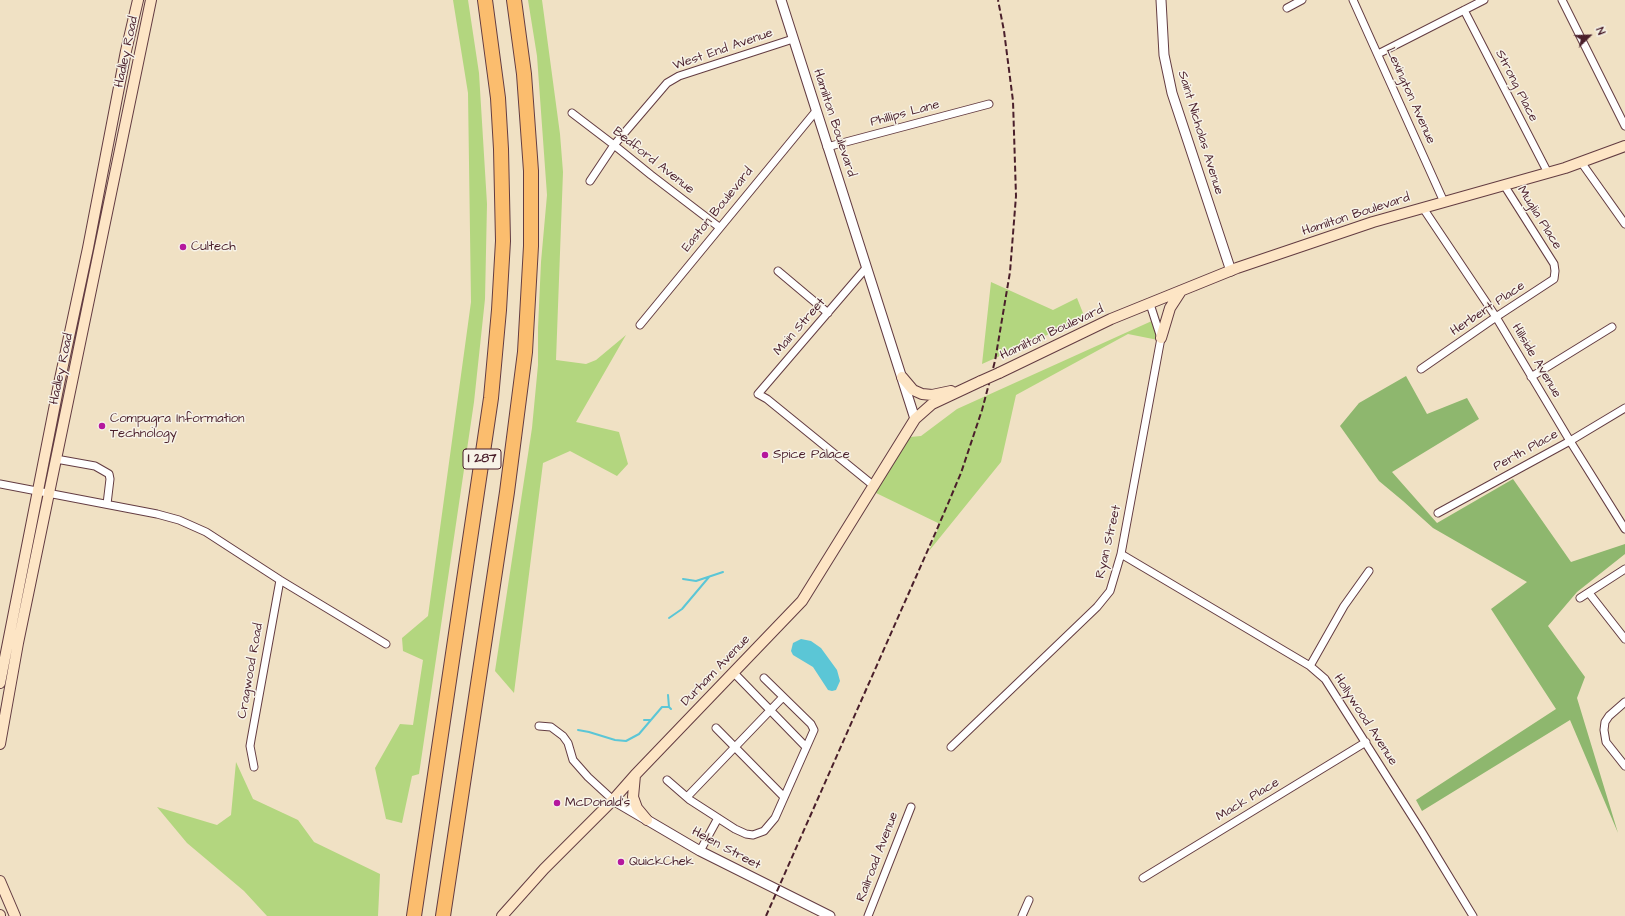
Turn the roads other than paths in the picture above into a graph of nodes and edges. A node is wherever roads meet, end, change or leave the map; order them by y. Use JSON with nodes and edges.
{"nodes":[{"id":1,"x":138,"y":0,"type":"edge"},
{"id":2,"x":151,"y":0,"type":"edge"},
{"id":3,"x":485,"y":0,"type":"edge"},
{"id":4,"x":514,"y":0,"type":"edge"},
{"id":5,"x":781,"y":0,"type":"edge"},
{"id":6,"x":1161,"y":0,"type":"edge"},
{"id":7,"x":1302,"y":0,"type":"edge"},
{"id":8,"x":1353,"y":0,"type":"edge"},
{"id":9,"x":1484,"y":0,"type":"edge"},
{"id":10,"x":1562,"y":0,"type":"edge"},
{"id":11,"x":1287,"y":8,"type":"dead end"},
{"id":12,"x":1464,"y":10,"type":"junction"},
{"id":13,"x":793,"y":39,"type":"junction"},
{"id":14,"x":1378,"y":54,"type":"junction"},
{"id":15,"x":989,"y":104,"type":"dead end"},
{"id":16,"x":816,"y":111,"type":"junction"},
{"id":17,"x":572,"y":113,"type":"dead end"},
{"id":18,"x":1625,"y":126,"type":"edge"},
{"id":19,"x":614,"y":145,"type":"junction"},
{"id":20,"x":1625,"y":146,"type":"edge"},
{"id":21,"x":827,"y":147,"type":"junction"},
{"id":22,"x":1581,"y":162,"type":"junction"},
{"id":23,"x":1548,"y":173,"type":"junction"},
{"id":24,"x":590,"y":181,"type":"dead end"},
{"id":25,"x":1504,"y":185,"type":"junction"},
{"id":26,"x":1444,"y":202,"type":"junction"},
{"id":27,"x":1423,"y":208,"type":"junction"},
{"id":28,"x":1625,"y":224,"type":"edge"},
{"id":29,"x":719,"y":227,"type":"junction"},
{"id":30,"x":1553,"y":263,"type":"joint"},
{"id":31,"x":866,"y":268,"type":"junction"},
{"id":32,"x":778,"y":271,"type":"dead end"},
{"id":33,"x":1231,"y":271,"type":"junction"},
{"id":34,"x":1181,"y":291,"type":"junction"},
{"id":35,"x":1150,"y":304,"type":"junction"},
{"id":36,"x":828,"y":313,"type":"junction"},
{"id":37,"x":1496,"y":317,"type":"junction"},
{"id":38,"x":640,"y":325,"type":"dead end"},
{"id":39,"x":1612,"y":327,"type":"dead end"},
{"id":40,"x":1161,"y":338,"type":"junction"},
{"id":41,"x":1421,"y":369,"type":"dead end"},
{"id":42,"x":902,"y":377,"type":"junction"},
{"id":43,"x":1531,"y":377,"type":"junction"},
{"id":44,"x":965,"y":389,"type":"junction"},
{"id":45,"x":1625,"y":408,"type":"edge"},
{"id":46,"x":915,"y":419,"type":"junction"},
{"id":47,"x":1570,"y":441,"type":"junction"},
{"id":48,"x":56,"y":459,"type":"junction"},
{"id":49,"x":0,"y":484,"type":"edge"},
{"id":50,"x":874,"y":486,"type":"junction"},
{"id":51,"x":44,"y":492,"type":"junction"},
{"id":52,"x":108,"y":504,"type":"junction"},
{"id":53,"x":1438,"y":513,"type":"dead end"},
{"id":54,"x":1625,"y":530,"type":"edge"},
{"id":55,"x":1121,"y":554,"type":"junction"},
{"id":56,"x":1625,"y":569,"type":"edge"},
{"id":57,"x":1368,"y":571,"type":"dead end"},
{"id":58,"x":280,"y":580,"type":"junction"},
{"id":59,"x":1589,"y":593,"type":"junction"},
{"id":60,"x":1580,"y":598,"type":"dead end"},
{"id":61,"x":1625,"y":639,"type":"edge"},
{"id":62,"x":386,"y":644,"type":"dead end"},
{"id":63,"x":1310,"y":666,"type":"junction"},
{"id":64,"x":733,"y":672,"type":"junction"},
{"id":65,"x":764,"y":678,"type":"dead end"},
{"id":66,"x":0,"y":683,"type":"edge"},
{"id":67,"x":783,"y":697,"type":"junction"},
{"id":68,"x":1625,"y":702,"type":"edge"},
{"id":69,"x":770,"y":710,"type":"junction"},
{"id":70,"x":539,"y":726,"type":"dead end"},
{"id":71,"x":716,"y":728,"type":"dead end"},
{"id":72,"x":1366,"y":742,"type":"junction"},
{"id":73,"x":0,"y":744,"type":"edge"},
{"id":74,"x":735,"y":747,"type":"junction"},
{"id":75,"x":951,"y":747,"type":"dead end"},
{"id":76,"x":806,"y":748,"type":"junction"},
{"id":77,"x":1625,"y":766,"type":"edge"},
{"id":78,"x":254,"y":767,"type":"dead end"},
{"id":79,"x":635,"y":775,"type":"junction"},
{"id":80,"x":667,"y":780,"type":"dead end"},
{"id":81,"x":686,"y":797,"type":"junction"},
{"id":82,"x":784,"y":797,"type":"junction"},
{"id":83,"x":613,"y":800,"type":"junction"},
{"id":84,"x":911,"y":807,"type":"dead end"},
{"id":85,"x":718,"y":818,"type":"junction"},
{"id":86,"x":647,"y":820,"type":"junction"},
{"id":87,"x":700,"y":851,"type":"junction"},
{"id":88,"x":1143,"y":878,"type":"dead end"},
{"id":89,"x":0,"y":881,"type":"edge"},
{"id":90,"x":1029,"y":900,"type":"dead end"},
{"id":91,"x":15,"y":916,"type":"edge"},
{"id":92,"x":414,"y":916,"type":"edge"},
{"id":93,"x":443,"y":916,"type":"edge"},
{"id":94,"x":502,"y":916,"type":"edge"},
{"id":95,"x":830,"y":916,"type":"edge"},
{"id":96,"x":868,"y":916,"type":"edge"},
{"id":97,"x":1022,"y":916,"type":"edge"},
{"id":98,"x":1473,"y":916,"type":"edge"}],
"edges":[{"from":1,"to":51,"type":"main road","name":"Hadley Road"},
{"from":2,"to":48,"type":"main road","name":"Hadley Road"},
{"from":3,"to":92,"type":"highway","number":"I 287"},
{"from":4,"to":93,"type":"highway","number":"I 287"},
{"from":5,"to":13,"type":"street","name":"Hamilton Boulevard"},
{"from":6,"to":33,"type":"street","name":"Saint Nicholas Avenue"},
{"from":7,"to":11,"type":"street"},
{"from":8,"to":14,"type":"street","name":"Lexington Avenue"},
{"from":9,"to":12,"type":"street"},
{"from":10,"to":18,"type":"street"},
{"from":12,"to":14,"type":"street"},
{"from":12,"to":23,"type":"street","name":"Strong Place"},
{"from":13,"to":16,"type":"street","name":"Hamilton Boulevard"},
{"from":13,"to":19,"type":"street","name":"West End Avenue"},
{"from":14,"to":26,"type":"street","name":"Lexington Avenue"},
{"from":15,"to":21,"type":"street","name":"Phillips Lane"},
{"from":16,"to":21,"type":"street","name":"Hamilton Boulevard"},
{"from":16,"to":29,"type":"street","name":"Easton Boulevard"},
{"from":17,"to":19,"type":"street","name":"Bedford Avenue"},
{"from":19,"to":24,"type":"street","name":"West End Avenue"},
{"from":19,"to":29,"type":"street","name":"Bedford Avenue"},
{"from":20,"to":22,"type":"main road","name":"Hamilton Boulevard"},
{"from":21,"to":31,"type":"street","name":"Hamilton Boulevard"},
{"from":22,"to":23,"type":"main road","name":"Hamilton Boulevard"},
{"from":22,"to":28,"type":"street"},
{"from":23,"to":25,"type":"main road","name":"Hamilton Boulevard"},
{"from":25,"to":26,"type":"main road","name":"Hamilton Boulevard"},
{"from":25,"to":30,"type":"street","name":"Muglia Place"},
{"from":26,"to":27,"type":"main road","name":"Hamilton Boulevard"},
{"from":27,"to":33,"type":"main road","name":"Hamilton Boulevard"},
{"from":27,"to":37,"type":"street","name":"Hillside Avenue"},
{"from":29,"to":38,"type":"street","name":"Easton Boulevard"},
{"from":30,"to":37,"type":"street","name":"Herbert Place"},
{"from":31,"to":36,"type":"street","name":"Main Street"},
{"from":31,"to":42,"type":"street","name":"Hamilton Boulevard"},
{"from":32,"to":36,"type":"street"},
{"from":33,"to":34,"type":"main road","name":"Hamilton Boulevard"},
{"from":34,"to":35,"type":"main road","name":"Hamilton Boulevard"},
{"from":34,"to":40,"type":"main road"},
{"from":35,"to":40,"type":"street","name":"Ryan Street"},
{"from":35,"to":44,"type":"main road","name":"Hamilton Boulevard","bridge":true},
{"from":36,"to":50,"type":"street","name":"Main Street"},
{"from":37,"to":41,"type":"street","name":"Herbert Place"},
{"from":37,"to":43,"type":"street","name":"Hillside Avenue"},
{"from":39,"to":43,"type":"street"},
{"from":40,"to":55,"type":"street","name":"Ryan Street"},
{"from":42,"to":44,"type":"main road"},
{"from":42,"to":46,"type":"street","name":"Hamilton Boulevard"},
{"from":43,"to":47,"type":"street","name":"Hillside Avenue"},
{"from":44,"to":46,"type":"main road","name":"Hamilton Boulevard"},
{"from":45,"to":47,"type":"street","name":"Perth Place"},
{"from":46,"to":50,"type":"main road","name":"Durham Avenue"},
{"from":47,"to":53,"type":"street","name":"Perth Place"},
{"from":47,"to":54,"type":"street","name":"Hillside Avenue"},
{"from":48,"to":51,"type":"main road","name":"Hadley Road"},
{"from":48,"to":52,"type":"street"},
{"from":49,"to":51,"type":"street"},
{"from":50,"to":64,"type":"main road","name":"Durham Avenue"},
{"from":51,"to":52,"type":"street"},
{"from":51,"to":66,"type":"main road","name":"Hadley Road"},
{"from":51,"to":73,"type":"main road","name":"Hadley Road"},
{"from":52,"to":58,"type":"street"},
{"from":55,"to":63,"type":"street","name":"Hollywood Avenue"},
{"from":55,"to":75,"type":"street","name":"Ryan Street"},
{"from":56,"to":59,"type":"street"},
{"from":57,"to":63,"type":"street"},
{"from":58,"to":62,"type":"street"},
{"from":58,"to":78,"type":"street","name":"Cragwood Road"},
{"from":59,"to":60,"type":"street"},
{"from":59,"to":61,"type":"street"},
{"from":63,"to":72,"type":"street","name":"Hollywood Avenue"},
{"from":64,"to":69,"type":"street"},
{"from":64,"to":79,"type":"main road","name":"Durham Avenue"},
{"from":65,"to":67,"type":"street"},
{"from":67,"to":69,"type":"street"},
{"from":67,"to":76,"type":"street"},
{"from":68,"to":77,"type":"street"},
{"from":69,"to":74,"type":"street"},
{"from":69,"to":76,"type":"street"},
{"from":70,"to":83,"type":"street"},
{"from":71,"to":74,"type":"street"},
{"from":72,"to":88,"type":"street","name":"Mack Place"},
{"from":72,"to":98,"type":"street","name":"Hollywood Avenue"},
{"from":74,"to":81,"type":"street"},
{"from":74,"to":82,"type":"street"},
{"from":76,"to":82,"type":"street"},
{"from":79,"to":83,"type":"main road","name":"Durham Avenue"},
{"from":79,"to":86,"type":"main road"},
{"from":80,"to":81,"type":"street"},
{"from":81,"to":85,"type":"street"},
{"from":82,"to":85,"type":"street"},
{"from":83,"to":86,"type":"street","name":"Helen Street"},
{"from":83,"to":94,"type":"main road","name":"Durham Avenue"},
{"from":84,"to":96,"type":"street","name":"Railroad Avenue"},
{"from":85,"to":87,"type":"street"},
{"from":86,"to":87,"type":"street","name":"Helen Street"},
{"from":87,"to":95,"type":"street","name":"Helen Street"},
{"from":89,"to":91,"type":"main road"},
{"from":90,"to":97,"type":"street"}]}
